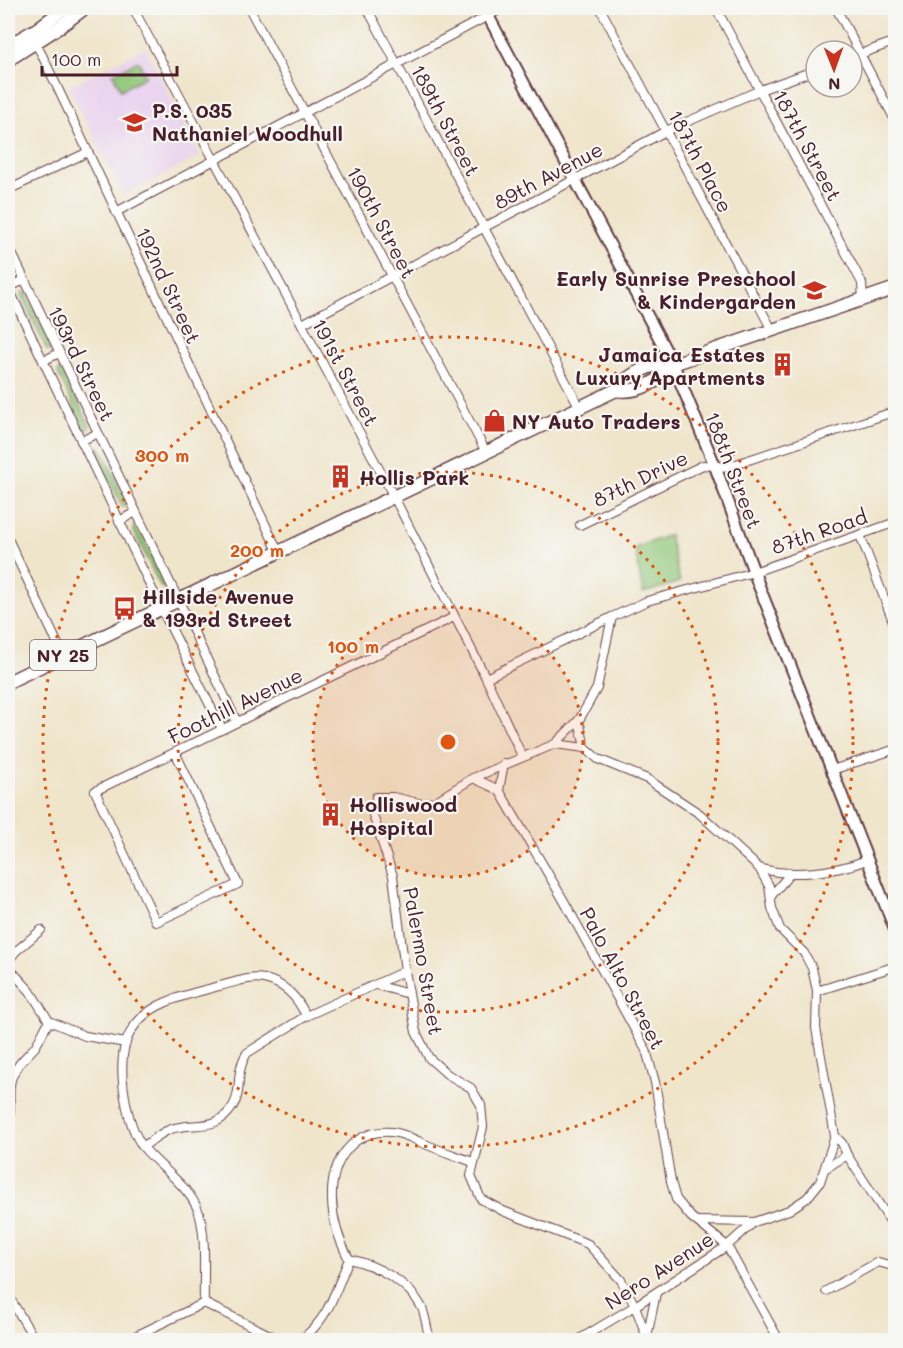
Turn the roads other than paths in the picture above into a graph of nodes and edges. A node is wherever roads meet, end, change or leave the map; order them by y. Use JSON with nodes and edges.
{"nodes":[{"id":1,"x":65,"y":8,"type":"edge"},
{"id":2,"x":85,"y":8,"type":"edge"},
{"id":3,"x":133,"y":8,"type":"edge"},
{"id":4,"x":249,"y":8,"type":"edge"},
{"id":5,"x":367,"y":8,"type":"edge"},
{"id":6,"x":503,"y":8,"type":"edge"},
{"id":7,"x":600,"y":8,"type":"edge"},
{"id":8,"x":716,"y":8,"type":"edge"},
{"id":9,"x":836,"y":8,"type":"edge"},
{"id":10,"x":486,"y":11,"type":"edge"},
{"id":11,"x":32,"y":39,"type":"junction"},
{"id":12,"x":849,"y":39,"type":"edge"},
{"id":13,"x":896,"y":41,"type":"edge"},
{"id":14,"x":8,"y":46,"type":"edge"},
{"id":15,"x":864,"y":52,"type":"edge"},
{"id":16,"x":8,"y":60,"type":"edge"},
{"id":17,"x":397,"y":64,"type":"junction"},
{"id":18,"x":864,"y":68,"type":"edge"},
{"id":19,"x":804,"y":74,"type":"edge"},
{"id":20,"x":760,"y":90,"type":"junction"},
{"id":21,"x":305,"y":113,"type":"junction"},
{"id":22,"x":896,"y":122,"type":"edge"},
{"id":23,"x":666,"y":130,"type":"junction"},
{"id":24,"x":88,"y":152,"type":"junction"},
{"id":25,"x":215,"y":160,"type":"junction"},
{"id":26,"x":575,"y":179,"type":"junction"},
{"id":27,"x":8,"y":190,"type":"edge"},
{"id":28,"x":116,"y":212,"type":"junction"},
{"id":29,"x":485,"y":227,"type":"junction"},
{"id":30,"x":8,"y":245,"type":"edge"},
{"id":31,"x":393,"y":276,"type":"junction"},
{"id":32,"x":24,"y":280,"type":"junction"},
{"id":33,"x":8,"y":287,"type":"edge"},
{"id":34,"x":896,"y":288,"type":"edge"},
{"id":35,"x":863,"y":301,"type":"junction"},
{"id":36,"x":302,"y":324,"type":"junction"},
{"id":37,"x":772,"y":330,"type":"junction"},
{"id":38,"x":59,"y":353,"type":"junction"},
{"id":39,"x":43,"y":362,"type":"junction"},
{"id":40,"x":673,"y":364,"type":"junction"},
{"id":41,"x":580,"y":408,"type":"junction"},
{"id":42,"x":896,"y":411,"type":"edge"},
{"id":43,"x":98,"y":433,"type":"junction"},
{"id":44,"x":81,"y":441,"type":"junction"},
{"id":45,"x":486,"y":452,"type":"junction"},
{"id":46,"x":715,"y":466,"type":"junction"},
{"id":47,"x":394,"y":497,"type":"junction"},
{"id":48,"x":136,"y":512,"type":"junction"},
{"id":49,"x":119,"y":521,"type":"junction"},
{"id":50,"x":896,"y":522,"type":"edge"},
{"id":51,"x":580,"y":525,"type":"dead end"},
{"id":52,"x":860,"y":535,"type":"junction"},
{"id":53,"x":8,"y":539,"type":"edge"},
{"id":54,"x":278,"y":551,"type":"junction"},
{"id":55,"x":754,"y":572,"type":"junction"},
{"id":56,"x":177,"y":600,"type":"junction"},
{"id":57,"x":161,"y":608,"type":"junction"},
{"id":58,"x":454,"y":617,"type":"junction"},
{"id":59,"x":612,"y":617,"type":"junction"},
{"id":60,"x":896,"y":629,"type":"edge"},
{"id":61,"x":63,"y":655,"type":"junction"},
{"id":62,"x":208,"y":666,"type":"junction"},
{"id":63,"x":193,"y":672,"type":"junction"},
{"id":64,"x":486,"y":678,"type":"junction"},
{"id":65,"x":8,"y":682,"type":"edge"},
{"id":66,"x":579,"y":720,"type":"junction"},
{"id":67,"x":237,"y":722,"type":"junction"},
{"id":68,"x":222,"y":729,"type":"junction"},
{"id":69,"x":555,"y":744,"type":"junction"},
{"id":70,"x":585,"y":748,"type":"junction"},
{"id":71,"x":896,"y":749,"type":"edge"},
{"id":72,"x":175,"y":752,"type":"junction"},
{"id":73,"x":522,"y":756,"type":"junction"},
{"id":74,"x":504,"y":764,"type":"junction"},
{"id":75,"x":832,"y":770,"type":"junction"},
{"id":76,"x":473,"y":778,"type":"junction"},
{"id":77,"x":499,"y":789,"type":"junction"},
{"id":78,"x":867,"y":860,"type":"junction"},
{"id":79,"x":759,"y":868,"type":"junction"},
{"id":80,"x":790,"y":874,"type":"junction"},
{"id":81,"x":771,"y":896,"type":"junction"},
{"id":82,"x":41,"y":930,"type":"dead end"},
{"id":83,"x":896,"y":932,"type":"edge"},
{"id":84,"x":8,"y":962,"type":"edge"},
{"id":85,"x":896,"y":963,"type":"edge"},
{"id":86,"x":8,"y":967,"type":"edge"},
{"id":87,"x":405,"y":970,"type":"junction"},
{"id":88,"x":376,"y":985,"type":"junction"},
{"id":89,"x":817,"y":991,"type":"junction"},
{"id":90,"x":409,"y":994,"type":"junction"},
{"id":91,"x":306,"y":1017,"type":"junction"},
{"id":92,"x":49,"y":1021,"type":"junction"},
{"id":93,"x":126,"y":1043,"type":"junction"},
{"id":94,"x":8,"y":1125,"type":"edge"},
{"id":95,"x":835,"y":1136,"type":"junction"},
{"id":96,"x":143,"y":1147,"type":"junction"},
{"id":97,"x":847,"y":1155,"type":"junction"},
{"id":98,"x":473,"y":1162,"type":"junction"},
{"id":99,"x":826,"y":1168,"type":"junction"},
{"id":100,"x":698,"y":1221,"type":"junction"},
{"id":101,"x":754,"y":1222,"type":"junction"},
{"id":102,"x":727,"y":1246,"type":"junction"},
{"id":103,"x":896,"y":1246,"type":"edge"},
{"id":104,"x":349,"y":1259,"type":"junction"},
{"id":105,"x":896,"y":1267,"type":"edge"},
{"id":106,"x":896,"y":1275,"type":"edge"},
{"id":107,"x":826,"y":1291,"type":"dead end"},
{"id":108,"x":656,"y":1293,"type":"junction"},
{"id":109,"x":896,"y":1293,"type":"edge"},
{"id":110,"x":8,"y":1295,"type":"edge"},
{"id":111,"x":204,"y":1303,"type":"junction"},
{"id":112,"x":636,"y":1306,"type":"junction"},
{"id":113,"x":648,"y":1339,"type":"edge"},
{"id":114,"x":35,"y":1341,"type":"edge"},
{"id":115,"x":127,"y":1341,"type":"edge"},
{"id":116,"x":280,"y":1341,"type":"edge"},
{"id":117,"x":285,"y":1341,"type":"edge"},
{"id":118,"x":298,"y":1341,"type":"edge"},
{"id":119,"x":430,"y":1341,"type":"edge"},
{"id":120,"x":578,"y":1341,"type":"edge"},
{"id":121,"x":779,"y":1341,"type":"edge"}],
"edges":[{"from":1,"to":11,"type":"main road"},
{"from":2,"to":11,"type":"main road"},
{"from":3,"to":25,"type":"street","name":"191st Street"},
{"from":4,"to":21,"type":"street","name":"190th Street"},
{"from":5,"to":17,"type":"street","name":"189th Street"},
{"from":6,"to":10,"type":"street"},
{"from":7,"to":23,"type":"street","name":"187th Place"},
{"from":8,"to":20,"type":"street","name":"187th Street"},
{"from":9,"to":12,"type":"street"},
{"from":10,"to":17,"type":"street"},
{"from":10,"to":26,"type":"street","name":"188th Street"},
{"from":11,"to":14,"type":"main road"},
{"from":11,"to":16,"type":"main road"},
{"from":11,"to":24,"type":"street","name":"192nd Street"},
{"from":13,"to":15,"type":"street"},
{"from":17,"to":21,"type":"street"},
{"from":17,"to":29,"type":"street","name":"189th Street"},
{"from":18,"to":22,"type":"street"},
{"from":19,"to":20,"type":"street","name":"89th Avenue"},
{"from":20,"to":23,"type":"street","name":"89th Avenue"},
{"from":20,"to":35,"type":"street","name":"187th Street"},
{"from":21,"to":25,"type":"street"},
{"from":21,"to":31,"type":"street","name":"190th Street"},
{"from":23,"to":26,"type":"street","name":"89th Avenue"},
{"from":23,"to":37,"type":"street","name":"187th Place"},
{"from":24,"to":27,"type":"street"},
{"from":24,"to":28,"type":"street","name":"192nd Street"},
{"from":25,"to":28,"type":"street"},
{"from":25,"to":36,"type":"street","name":"191st Street"},
{"from":26,"to":29,"type":"street","name":"89th Avenue"},
{"from":26,"to":40,"type":"street","name":"188th Street"},
{"from":28,"to":54,"type":"street","name":"192nd Street"},
{"from":29,"to":31,"type":"street","name":"89th Avenue"},
{"from":29,"to":41,"type":"street","name":"189th Street"},
{"from":30,"to":32,"type":"street","name":"193rd Street"},
{"from":31,"to":36,"type":"street","name":"89th Avenue"},
{"from":31,"to":45,"type":"street","name":"190th Street"},
{"from":32,"to":33,"type":"street"},
{"from":32,"to":38,"type":"street","name":"193rd Street"},
{"from":33,"to":39,"type":"street","name":"193rd Street"},
{"from":34,"to":35,"type":"main road","number":"NY 25"},
{"from":35,"to":37,"type":"main road","number":"NY 25"},
{"from":36,"to":47,"type":"street","name":"191st Street"},
{"from":37,"to":40,"type":"main road","number":"NY 25"},
{"from":38,"to":39,"type":"street"},
{"from":38,"to":43,"type":"street","name":"193rd Street"},
{"from":39,"to":44,"type":"street","name":"193rd Street"},
{"from":40,"to":41,"type":"main road","number":"NY 25"},
{"from":40,"to":46,"type":"street","name":"188th Street"},
{"from":41,"to":45,"type":"main road","number":"NY 25"},
{"from":42,"to":46,"type":"street","name":"87th Drive"},
{"from":43,"to":44,"type":"street"},
{"from":43,"to":48,"type":"street","name":"193rd Street"},
{"from":44,"to":49,"type":"street","name":"193rd Street"},
{"from":45,"to":47,"type":"main road","number":"NY 25"},
{"from":46,"to":51,"type":"street","name":"87th Drive"},
{"from":46,"to":55,"type":"street","name":"188th Street"},
{"from":47,"to":54,"type":"main road","number":"NY 25"},
{"from":47,"to":58,"type":"street","name":"191st Street"},
{"from":48,"to":49,"type":"street"},
{"from":48,"to":56,"type":"street","name":"193rd Street"},
{"from":49,"to":57,"type":"street","name":"193rd Street"},
{"from":50,"to":52,"type":"street","name":"87th Road"},
{"from":52,"to":55,"type":"street","name":"87th Road"},
{"from":52,"to":60,"type":"street"},
{"from":53,"to":61,"type":"street"},
{"from":54,"to":56,"type":"main road","number":"NY 25"},
{"from":55,"to":59,"type":"street","name":"87th Road"},
{"from":55,"to":75,"type":"street","name":"188th Street"},
{"from":56,"to":57,"type":"main road","number":"NY 25"},
{"from":56,"to":62,"type":"street","name":"193rd Street"},
{"from":57,"to":61,"type":"main road","number":"NY 25"},
{"from":57,"to":63,"type":"street","name":"193rd Street"},
{"from":58,"to":64,"type":"street","name":"191st Street"},
{"from":58,"to":67,"type":"street","name":"Foothill Avenue"},
{"from":59,"to":64,"type":"street","name":"87th Road"},
{"from":59,"to":66,"type":"street"},
{"from":61,"to":65,"type":"main road","number":"NY 25"},
{"from":62,"to":63,"type":"street"},
{"from":62,"to":67,"type":"street","name":"193rd Street"},
{"from":63,"to":68,"type":"street","name":"193rd Street"},
{"from":64,"to":73,"type":"street","name":"191st Street"},
{"from":66,"to":69,"type":"street"},
{"from":66,"to":70,"type":"street"},
{"from":67,"to":68,"type":"street","name":"Foothill Avenue"},
{"from":68,"to":72,"type":"street","name":"Foothill Avenue"},
{"from":69,"to":70,"type":"street"},
{"from":69,"to":73,"type":"street"},
{"from":70,"to":79,"type":"street"},
{"from":71,"to":75,"type":"street"},
{"from":72,"to":72,"type":"street","name":"Foothill Avenue"},
{"from":73,"to":74,"type":"street"},
{"from":74,"to":76,"type":"street"},
{"from":74,"to":77,"type":"street"},
{"from":75,"to":78,"type":"street","name":"188th Street"},
{"from":76,"to":77,"type":"street"},
{"from":76,"to":87,"type":"street","name":"Palermo Street"},
{"from":77,"to":100,"type":"street","name":"Palo Alto Street"},
{"from":78,"to":80,"type":"street"},
{"from":78,"to":83,"type":"street","name":"188th Street"},
{"from":79,"to":80,"type":"street"},
{"from":79,"to":81,"type":"street"},
{"from":80,"to":81,"type":"street"},
{"from":81,"to":89,"type":"street"},
{"from":82,"to":84,"type":"street"},
{"from":85,"to":89,"type":"street"},
{"from":86,"to":92,"type":"street"},
{"from":87,"to":88,"type":"street"},
{"from":87,"to":90,"type":"street","name":"Palermo Street"},
{"from":88,"to":90,"type":"street"},
{"from":88,"to":91,"type":"street"},
{"from":89,"to":95,"type":"street"},
{"from":90,"to":98,"type":"street","name":"Palermo Street"},
{"from":91,"to":93,"type":"street"},
{"from":91,"to":96,"type":"street"},
{"from":92,"to":93,"type":"street"},
{"from":92,"to":94,"type":"street"},
{"from":93,"to":96,"type":"street"},
{"from":95,"to":97,"type":"street"},
{"from":95,"to":99,"type":"street","name":"Nero Avenue"},
{"from":96,"to":111,"type":"street"},
{"from":97,"to":99,"type":"street","name":"Nero Avenue"},
{"from":97,"to":103,"type":"street"},
{"from":98,"to":104,"type":"street"},
{"from":98,"to":112,"type":"street","name":"Palermo Street"},
{"from":99,"to":101,"type":"street","name":"Nero Avenue"},
{"from":100,"to":101,"type":"street","name":"Nero Avenue"},
{"from":100,"to":102,"type":"street","name":"Palo Alto Street"},
{"from":101,"to":102,"type":"street","name":"Nero Avenue"},
{"from":102,"to":108,"type":"street","name":"Nero Avenue"},
{"from":102,"to":121,"type":"street","name":"Palo Alto Street"},
{"from":104,"to":118,"type":"street"},
{"from":104,"to":119,"type":"street"},
{"from":105,"to":107,"type":"street"},
{"from":106,"to":109,"type":"street"},
{"from":108,"to":112,"type":"street","name":"Nero Avenue"},
{"from":108,"to":113,"type":"street","name":"Palermo Street"},
{"from":110,"to":114,"type":"street"},
{"from":111,"to":115,"type":"street"},
{"from":111,"to":116,"type":"street"},
{"from":112,"to":113,"type":"street","name":"Palermo Street"},
{"from":112,"to":120,"type":"street","name":"Nero Avenue"},
{"from":117,"to":118,"type":"street"}]}
